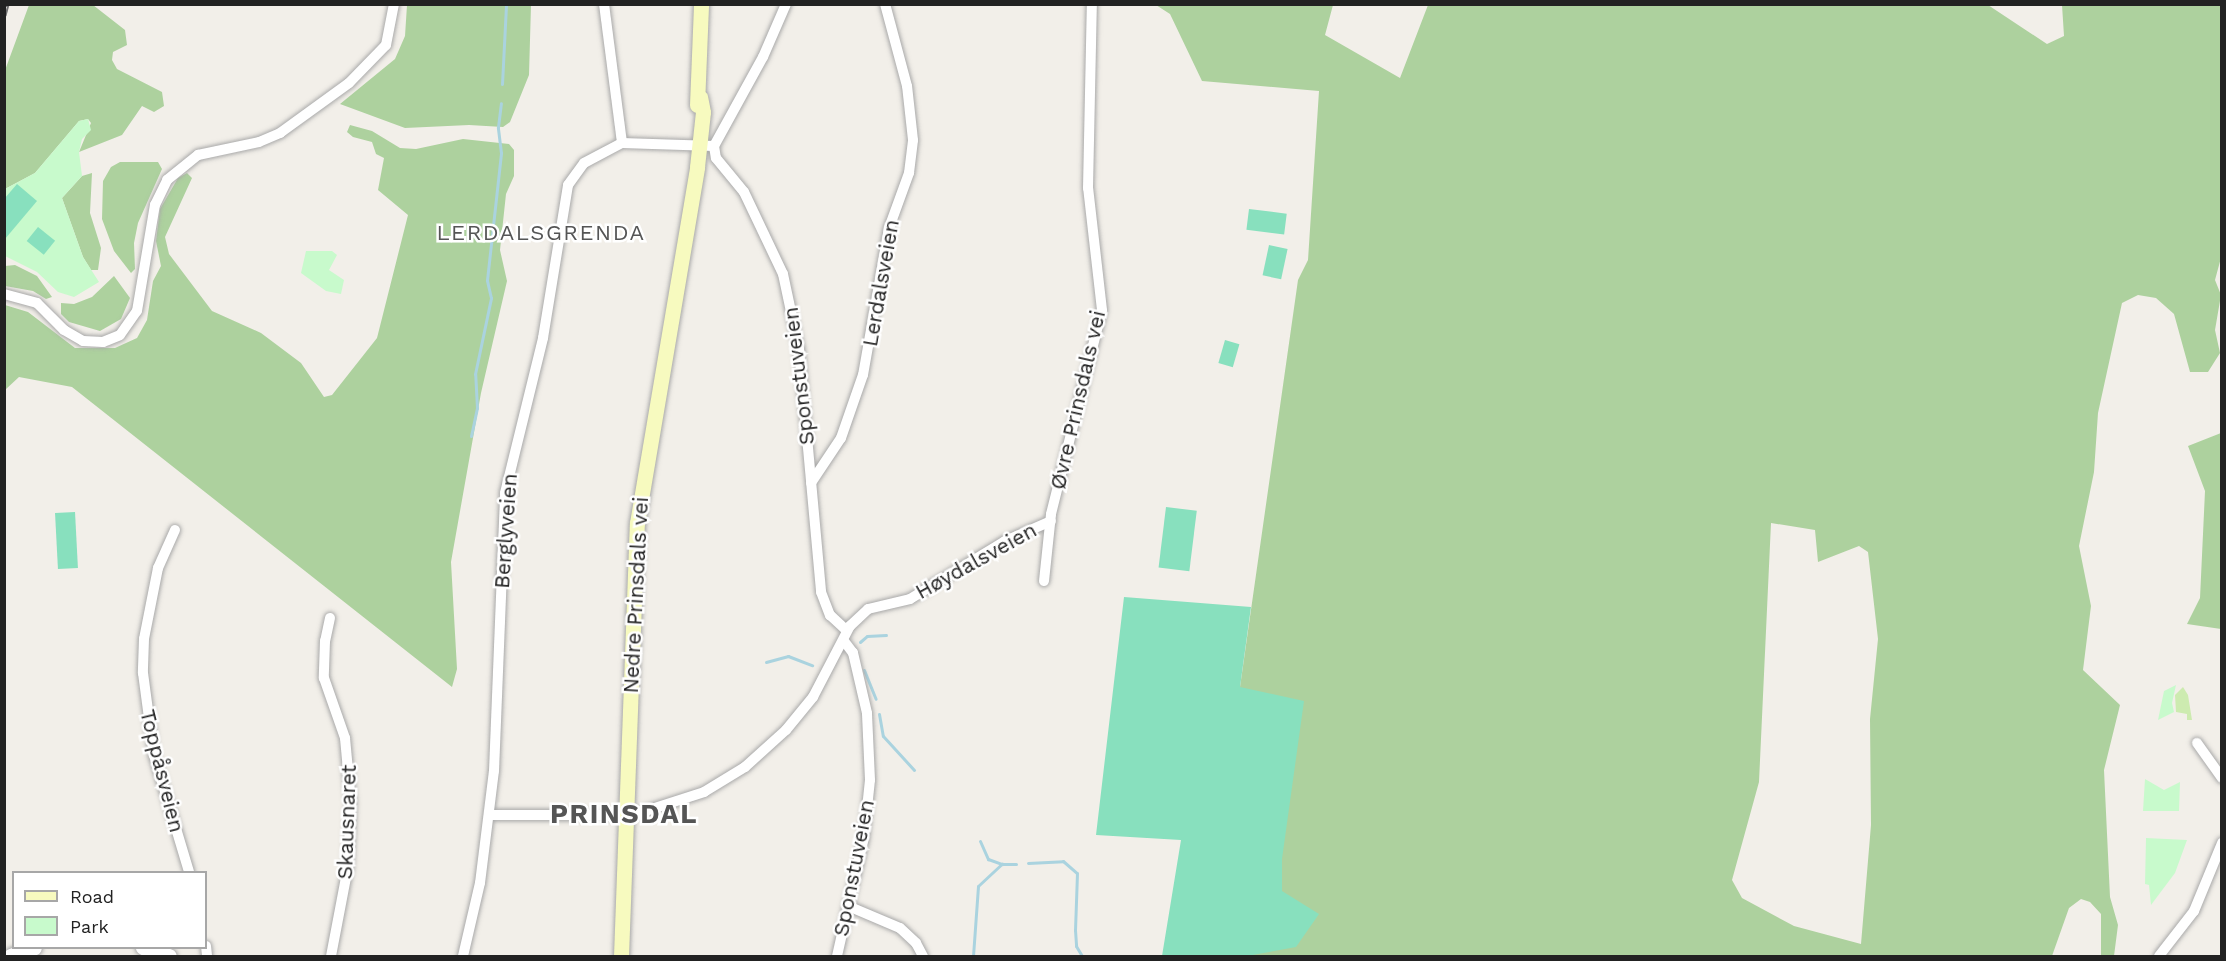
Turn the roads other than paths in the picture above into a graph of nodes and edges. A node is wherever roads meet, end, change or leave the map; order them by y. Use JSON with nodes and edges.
{"nodes":[{"id":1,"x":394,"y":4,"type":"edge"},
{"id":2,"x":604,"y":4,"type":"edge"},
{"id":3,"x":701,"y":4,"type":"edge"},
{"id":4,"x":786,"y":4,"type":"edge"},
{"id":5,"x":885,"y":4,"type":"edge"},
{"id":6,"x":1092,"y":4,"type":"edge"},
{"id":7,"x":621,"y":143,"type":"junction"},
{"id":8,"x":702,"y":145,"type":"junction"},
{"id":9,"x":4,"y":294,"type":"edge"},
{"id":10,"x":811,"y":483,"type":"junction"},
{"id":11,"x":1051,"y":520,"type":"junction"},
{"id":12,"x":175,"y":530,"type":"dead end"},
{"id":13,"x":1044,"y":581,"type":"dead end"},
{"id":14,"x":330,"y":618,"type":"dead end"},
{"id":15,"x":846,"y":636,"type":"junction"},
{"id":16,"x":2197,"y":743,"type":"dead end"},
{"id":17,"x":2222,"y":778,"type":"edge"},
{"id":18,"x":489,"y":815,"type":"junction"},
{"id":19,"x":626,"y":815,"type":"junction"},
{"id":20,"x":2222,"y":843,"type":"edge"},
{"id":21,"x":188,"y":871,"type":"edge"},
{"id":22,"x":848,"y":906,"type":"junction"},
{"id":23,"x":32,"y":949,"type":"edge"},
{"id":24,"x":146,"y":949,"type":"edge"},
{"id":25,"x":11,"y":957,"type":"edge"},
{"id":26,"x":170,"y":957,"type":"edge"},
{"id":27,"x":331,"y":957,"type":"edge"},
{"id":28,"x":463,"y":957,"type":"edge"},
{"id":29,"x":621,"y":957,"type":"edge"},
{"id":30,"x":837,"y":957,"type":"edge"},
{"id":31,"x":923,"y":957,"type":"edge"},
{"id":32,"x":2159,"y":957,"type":"edge"}],
"edges":[{"from":1,"to":9,"type":"street"},
{"from":2,"to":7,"type":"street"},
{"from":3,"to":8,"type":"main road","name":"Nedre Prinsdals vei"},
{"from":4,"to":8,"type":"street"},
{"from":5,"to":10,"type":"street","name":"Lerdalsveien"},
{"from":6,"to":11,"type":"street","name":"Øvre Prinsdals vei"},
{"from":7,"to":8,"type":"street"},
{"from":7,"to":18,"type":"street","name":"Berglyveien"},
{"from":8,"to":10,"type":"street","name":"Sponstuveien"},
{"from":8,"to":19,"type":"main road","name":"Nedre Prinsdals vei"},
{"from":10,"to":15,"type":"street","name":"Sponstuveien"},
{"from":11,"to":13,"type":"street","name":"Øvre Prinsdals vei"},
{"from":11,"to":15,"type":"street","name":"Høydalsveien"},
{"from":12,"to":21,"type":"street","name":"Toppåsveien"},
{"from":14,"to":27,"type":"street","name":"Skausnaret"},
{"from":15,"to":19,"type":"street","name":"Høydalsveien"},
{"from":15,"to":22,"type":"street","name":"Sponstuveien"},
{"from":16,"to":17,"type":"street"},
{"from":18,"to":19,"type":"street","name":"Høydalsveien"},
{"from":18,"to":28,"type":"street","name":"Berglyveien"},
{"from":19,"to":29,"type":"main road","name":"Nedre Prinsdals vei"},
{"from":20,"to":32,"type":"street"},
{"from":22,"to":30,"type":"street","name":"Sponstuveien"},
{"from":22,"to":31,"type":"street"},
{"from":23,"to":25,"type":"street"},
{"from":24,"to":26,"type":"street"}]}
